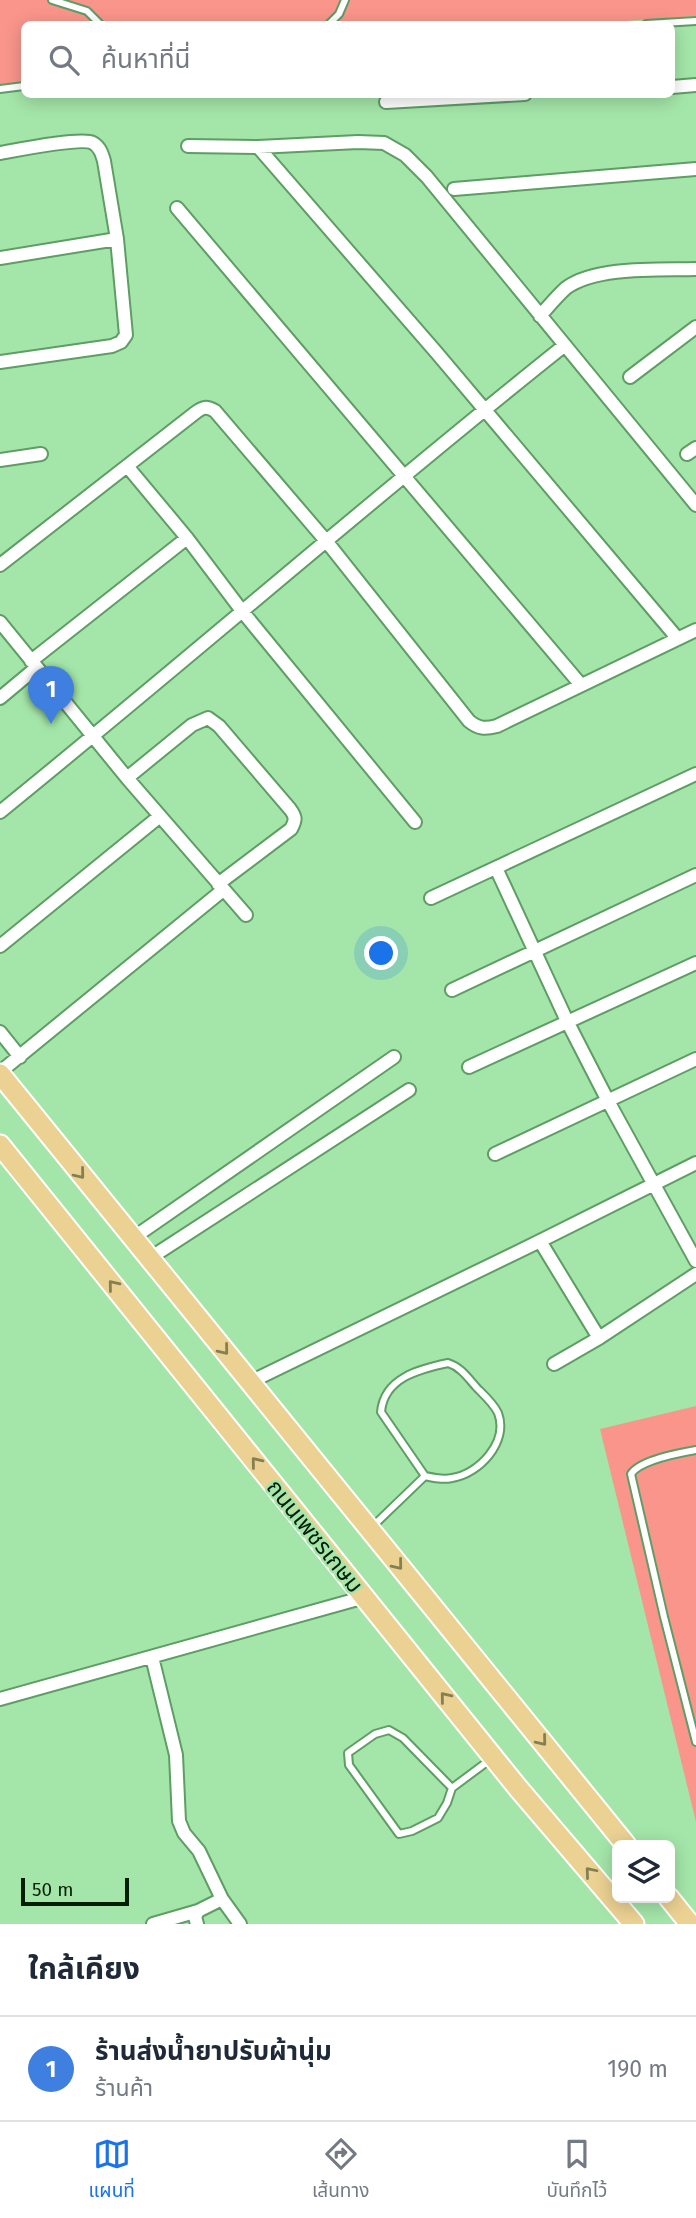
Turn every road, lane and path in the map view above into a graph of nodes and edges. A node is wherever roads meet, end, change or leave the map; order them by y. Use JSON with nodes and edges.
{"nodes":[{"id":1,"x":52,"y":0,"type":"edge"},
{"id":2,"x":345,"y":0,"type":"edge"},
{"id":3,"x":97,"y":21,"type":"edge"},
{"id":4,"x":332,"y":21,"type":"edge"},
{"id":5,"x":696,"y":21,"type":"edge"},
{"id":6,"x":675,"y":22,"type":"edge"},
{"id":7,"x":696,"y":85,"type":"edge"},
{"id":8,"x":21,"y":86,"type":"edge"},
{"id":9,"x":675,"y":87,"type":"edge"},
{"id":10,"x":0,"y":89,"type":"edge"},
{"id":11,"x":456,"y":98,"type":"edge"},
{"id":12,"x":386,"y":102,"type":"dead end"},
{"id":13,"x":188,"y":146,"type":"dead end"},
{"id":14,"x":258,"y":147,"type":"junction"},
{"id":15,"x":0,"y":153,"type":"edge"},
{"id":16,"x":696,"y":169,"type":"edge"},
{"id":17,"x":454,"y":189,"type":"dead end"},
{"id":18,"x":177,"y":208,"type":"dead end"},
{"id":19,"x":117,"y":239,"type":"junction"},
{"id":20,"x":0,"y":258,"type":"edge"},
{"id":21,"x":696,"y":269,"type":"edge"},
{"id":22,"x":540,"y":316,"type":"junction"},
{"id":23,"x":696,"y":327,"type":"edge"},
{"id":24,"x":565,"y":345,"type":"junction"},
{"id":25,"x":0,"y":362,"type":"edge"},
{"id":26,"x":630,"y":377,"type":"dead end"},
{"id":27,"x":484,"y":409,"type":"junction"},
{"id":28,"x":41,"y":454,"type":"dead end"},
{"id":29,"x":0,"y":460,"type":"edge"},
{"id":30,"x":127,"y":466,"type":"junction"},
{"id":31,"x":405,"y":477,"type":"junction"},
{"id":32,"x":696,"y":505,"type":"edge"},
{"id":33,"x":187,"y":538,"type":"junction"},
{"id":34,"x":327,"y":542,"type":"junction"},
{"id":35,"x":0,"y":565,"type":"edge"},
{"id":36,"x":242,"y":611,"type":"junction"},
{"id":37,"x":0,"y":622,"type":"edge"},
{"id":38,"x":696,"y":631,"type":"edge"},
{"id":39,"x":678,"y":639,"type":"junction"},
{"id":40,"x":34,"y":664,"type":"junction"},
{"id":41,"x":581,"y":685,"type":"junction"},
{"id":42,"x":0,"y":698,"type":"edge"},
{"id":43,"x":93,"y":737,"type":"junction"},
{"id":44,"x":696,"y":774,"type":"edge"},
{"id":45,"x":127,"y":778,"type":"junction"},
{"id":46,"x":0,"y":812,"type":"edge"},
{"id":47,"x":160,"y":816,"type":"junction"},
{"id":48,"x":415,"y":822,"type":"dead end"},
{"id":49,"x":496,"y":868,"type":"junction"},
{"id":50,"x":696,"y":874,"type":"edge"},
{"id":51,"x":221,"y":887,"type":"junction"},
{"id":52,"x":431,"y":898,"type":"dead end"},
{"id":53,"x":246,"y":915,"type":"dead end"},
{"id":54,"x":0,"y":946,"type":"edge"},
{"id":55,"x":535,"y":951,"type":"junction"},
{"id":56,"x":696,"y":963,"type":"edge"},
{"id":57,"x":452,"y":990,"type":"dead end"},
{"id":58,"x":567,"y":1021,"type":"junction"},
{"id":59,"x":0,"y":1032,"type":"edge"},
{"id":60,"x":20,"y":1057,"type":"junction"},
{"id":61,"x":394,"y":1057,"type":"dead end"},
{"id":62,"x":696,"y":1059,"type":"edge"},
{"id":63,"x":469,"y":1067,"type":"dead end"},
{"id":64,"x":0,"y":1073,"type":"edge"},
{"id":65,"x":409,"y":1090,"type":"dead end"},
{"id":66,"x":608,"y":1101,"type":"junction"},
{"id":67,"x":2,"y":1147,"type":"edge"},
{"id":68,"x":495,"y":1154,"type":"dead end"},
{"id":69,"x":696,"y":1163,"type":"edge"},
{"id":70,"x":652,"y":1183,"type":"junction"},
{"id":71,"x":133,"y":1238,"type":"junction"},
{"id":72,"x":540,"y":1241,"type":"junction"},
{"id":73,"x":150,"y":1258,"type":"junction"},
{"id":74,"x":696,"y":1261,"type":"edge"},
{"id":75,"x":696,"y":1274,"type":"edge"},
{"id":76,"x":598,"y":1338,"type":"junction"},
{"id":77,"x":554,"y":1364,"type":"dead end"},
{"id":78,"x":250,"y":1382,"type":"junction"},
{"id":79,"x":696,"y":1450,"type":"edge"},
{"id":80,"x":425,"y":1476,"type":"junction"},
{"id":81,"x":369,"y":1529,"type":"junction"},
{"id":82,"x":365,"y":1597,"type":"junction"},
{"id":83,"x":152,"y":1657,"type":"junction"},
{"id":84,"x":0,"y":1699,"type":"edge"},
{"id":85,"x":696,"y":1742,"type":"edge"},
{"id":86,"x":494,"y":1758,"type":"junction"},
{"id":87,"x":452,"y":1788,"type":"junction"},
{"id":88,"x":622,"y":1840,"type":"edge"},
{"id":89,"x":222,"y":1899,"type":"junction"},
{"id":90,"x":673,"y":1903,"type":"edge"},
{"id":91,"x":197,"y":1917,"type":"edge"},
{"id":92,"x":153,"y":1924,"type":"edge"},
{"id":93,"x":240,"y":1924,"type":"edge"},
{"id":94,"x":634,"y":1924,"type":"edge"},
{"id":95,"x":690,"y":1924,"type":"edge"}],
"edges":[{"from":1,"to":3,"type":"lane"},
{"from":2,"to":4,"type":"lane"},
{"from":5,"to":6,"type":"lane"},
{"from":7,"to":9,"type":"street"},
{"from":8,"to":10,"type":"lane"},
{"from":11,"to":12,"type":"street"},
{"from":13,"to":14,"type":"street"},
{"from":14,"to":22,"type":"street"},
{"from":14,"to":27,"type":"street"},
{"from":15,"to":19,"type":"street"},
{"from":16,"to":17,"type":"street"},
{"from":18,"to":31,"type":"street"},
{"from":19,"to":20,"type":"street"},
{"from":19,"to":25,"type":"street"},
{"from":21,"to":22,"type":"street"},
{"from":22,"to":24,"type":"street"},
{"from":23,"to":26,"type":"street"},
{"from":24,"to":27,"type":"street"},
{"from":24,"to":32,"type":"street"},
{"from":27,"to":31,"type":"street"},
{"from":27,"to":39,"type":"street"},
{"from":28,"to":29,"type":"street"},
{"from":30,"to":33,"type":"street"},
{"from":30,"to":34,"type":"street"},
{"from":30,"to":35,"type":"street"},
{"from":31,"to":34,"type":"street"},
{"from":31,"to":41,"type":"street"},
{"from":33,"to":36,"type":"street"},
{"from":33,"to":40,"type":"street"},
{"from":34,"to":36,"type":"street"},
{"from":34,"to":41,"type":"street"},
{"from":36,"to":43,"type":"street"},
{"from":36,"to":48,"type":"street"},
{"from":37,"to":40,"type":"street"},
{"from":38,"to":39,"type":"street"},
{"from":39,"to":41,"type":"street"},
{"from":40,"to":42,"type":"street"},
{"from":40,"to":43,"type":"street"},
{"from":43,"to":45,"type":"street"},
{"from":43,"to":46,"type":"street"},
{"from":44,"to":49,"type":"street"},
{"from":45,"to":47,"type":"street"},
{"from":45,"to":51,"type":"street"},
{"from":47,"to":51,"type":"street"},
{"from":47,"to":54,"type":"street"},
{"from":49,"to":52,"type":"street"},
{"from":49,"to":55,"type":"street"},
{"from":50,"to":55,"type":"street"},
{"from":51,"to":53,"type":"street"},
{"from":51,"to":60,"type":"street"},
{"from":55,"to":57,"type":"street"},
{"from":55,"to":58,"type":"street"},
{"from":56,"to":58,"type":"street"},
{"from":58,"to":63,"type":"street"},
{"from":58,"to":66,"type":"street"},
{"from":59,"to":60,"type":"street"},
{"from":60,"to":64,"type":"street"},
{"from":61,"to":71,"type":"street"},
{"from":62,"to":66,"type":"street"},
{"from":64,"to":71,"type":"main road","name":"ถนนเพชรเกษม","one_way":true},
{"from":65,"to":73,"type":"street"},
{"from":66,"to":68,"type":"street"},
{"from":66,"to":70,"type":"street"},
{"from":82,"to":67,"type":"main road","name":"ถนนเพชรเกษม","one_way":true},
{"from":69,"to":70,"type":"street"},
{"from":70,"to":72,"type":"street"},
{"from":70,"to":74,"type":"street"},
{"from":71,"to":73,"type":"main road","name":"ถนนเพชรเกษม"},
{"from":72,"to":76,"type":"street"},
{"from":72,"to":78,"type":"street"},
{"from":73,"to":78,"type":"main road","name":"ถนนเพชรเกษม","one_way":true},
{"from":75,"to":76,"type":"street"},
{"from":76,"to":77,"type":"street"},
{"from":78,"to":81,"type":"main road","name":"ถนนเพชรเกษม"},
{"from":79,"to":85,"type":"lane"},
{"from":80,"to":80,"type":"lane"},
{"from":80,"to":81,"type":"lane"},
{"from":81,"to":88,"type":"main road","name":"ถนนเพชรเกษม","one_way":true},
{"from":82,"to":83,"type":"street"},
{"from":86,"to":82,"type":"main road","name":"ถนนเพชรเกษม","one_way":true},
{"from":83,"to":84,"type":"street"},
{"from":83,"to":89,"type":"street"},
{"from":86,"to":87,"type":"lane"},
{"from":94,"to":86,"type":"main road","name":"ถนนเพชรเกษม","one_way":true},
{"from":87,"to":87,"type":"lane"},
{"from":89,"to":91,"type":"street"},
{"from":89,"to":93,"type":"street"},
{"from":90,"to":95,"type":"main road"},
{"from":91,"to":92,"type":"street"}]}
